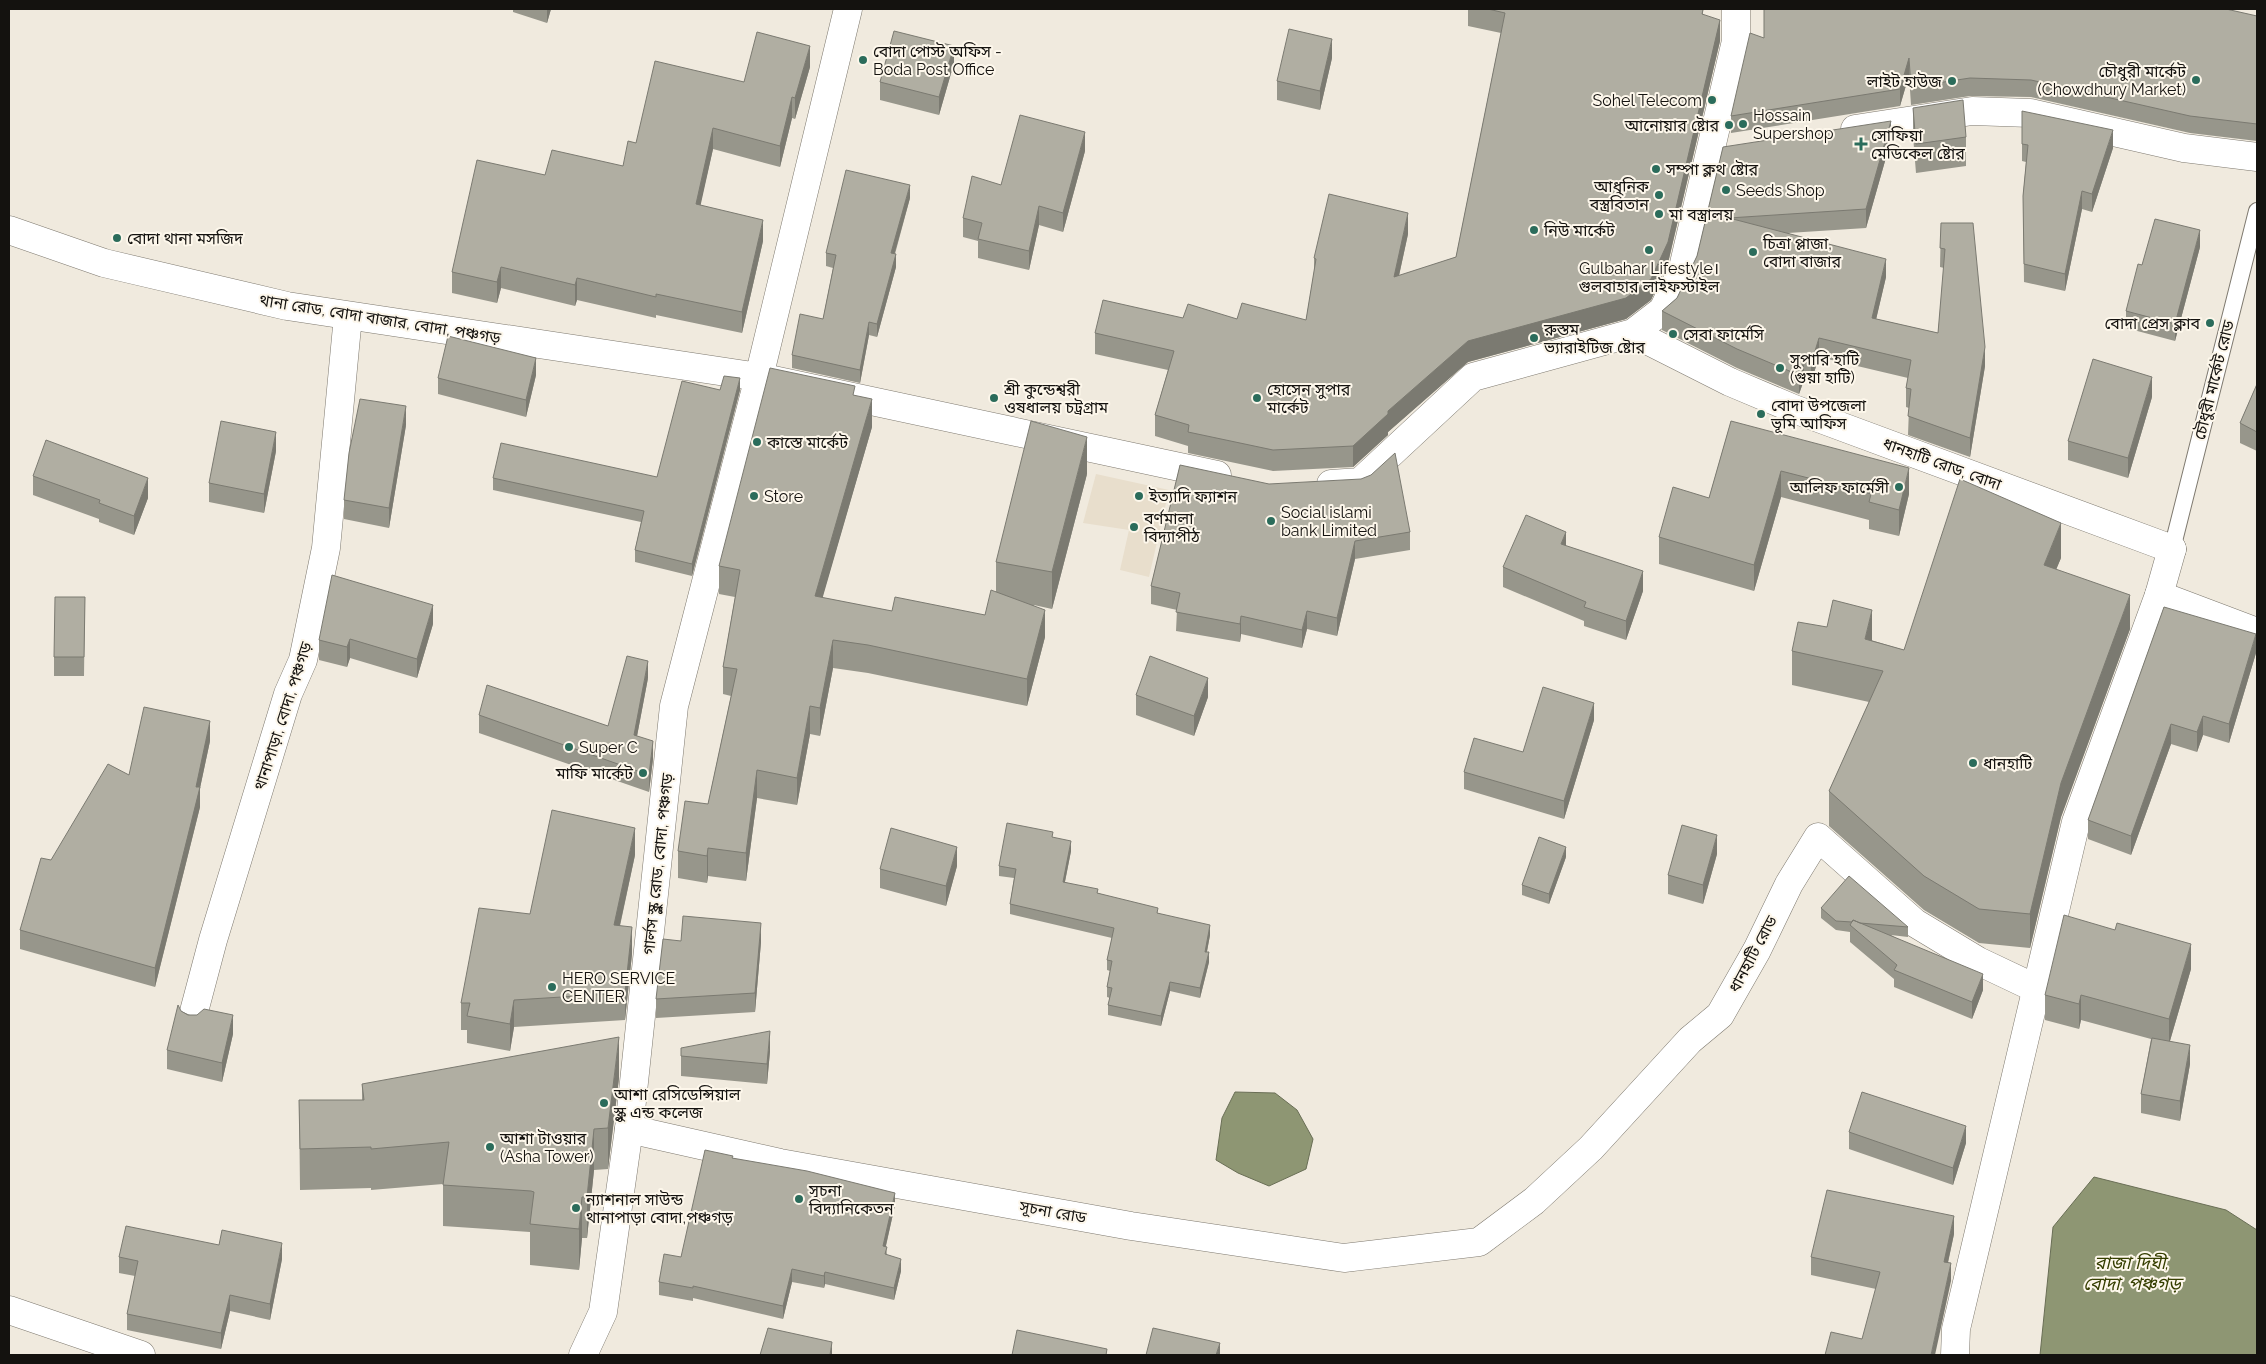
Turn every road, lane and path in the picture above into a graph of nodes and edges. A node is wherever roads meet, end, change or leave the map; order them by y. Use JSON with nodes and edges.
{"nodes":[{"id":1,"x":848,"y":9,"type":"edge"},
{"id":2,"x":1736,"y":9,"type":"edge"},
{"id":3,"x":1832,"y":132,"type":"edge"},
{"id":4,"x":1736,"y":148,"type":"edge"},
{"id":5,"x":1710,"y":152,"type":"junction"},
{"id":6,"x":2257,"y":157,"type":"edge"},
{"id":7,"x":2257,"y":211,"type":"edge"},
{"id":8,"x":9,"y":230,"type":"edge"},
{"id":9,"x":348,"y":316,"type":"junction"},
{"id":10,"x":1633,"y":333,"type":"junction"},
{"id":11,"x":758,"y":377,"type":"junction"},
{"id":12,"x":1243,"y":480,"type":"edge"},
{"id":13,"x":1302,"y":485,"type":"edge"},
{"id":14,"x":2172,"y":549,"type":"junction"},
{"id":15,"x":2159,"y":595,"type":"junction"},
{"id":16,"x":2257,"y":632,"type":"edge"},
{"id":17,"x":2036,"y":989,"type":"junction"},
{"id":18,"x":192,"y":1019,"type":"edge"},
{"id":19,"x":629,"y":1129,"type":"junction"},
{"id":20,"x":1480,"y":1242,"type":"joint"},
{"id":21,"x":9,"y":1310,"type":"edge"},
{"id":22,"x":141,"y":1355,"type":"edge"},
{"id":23,"x":583,"y":1355,"type":"edge"},
{"id":24,"x":1955,"y":1355,"type":"edge"}],
"edges":[{"from":1,"to":11,"type":"street","name":"গার্লস স্কুল রোড, বোদা, পঞ্চগড়"},
{"from":2,"to":5,"type":"street"},
{"from":3,"to":6,"type":"street"},
{"from":4,"to":5,"type":"street"},
{"from":5,"to":10,"type":"street"},
{"from":7,"to":14,"type":"lane","name":"চৌধুরী মার্কেট রোড"},
{"from":8,"to":9,"type":"street","name":"থানা রোড, বোদা বাজার, বোদা, পঞ্চগড়"},
{"from":9,"to":11,"type":"street","name":"থানা রোড, বোদা বাজার, বোদা, পঞ্চগড়"},
{"from":9,"to":18,"type":"street","name":"থানাপাড়া, বোদা, পঞ্চগড়"},
{"from":10,"to":13,"type":"street"},
{"from":10,"to":14,"type":"street","name":"ধানহাটি রোড, বোদা"},
{"from":11,"to":12,"type":"street","name":"থানা রোড, বোদা বাজার, বোদা, পঞ্চগড়"},
{"from":11,"to":19,"type":"street","name":"গার্লস স্কুল রোড, বোদা, পঞ্চগড়"},
{"from":14,"to":15,"type":"street"},
{"from":15,"to":16,"type":"street"},
{"from":15,"to":17,"type":"street"},
{"from":17,"to":20,"type":"street","name":"ধানহাটি রোড"},
{"from":17,"to":24,"type":"street"},
{"from":19,"to":20,"type":"street","name":"সূচনা রোড"},
{"from":19,"to":23,"type":"street","name":"গার্লস স্কুল রোড, বোদা, পঞ্চগড়"},
{"from":21,"to":22,"type":"street"}]}
